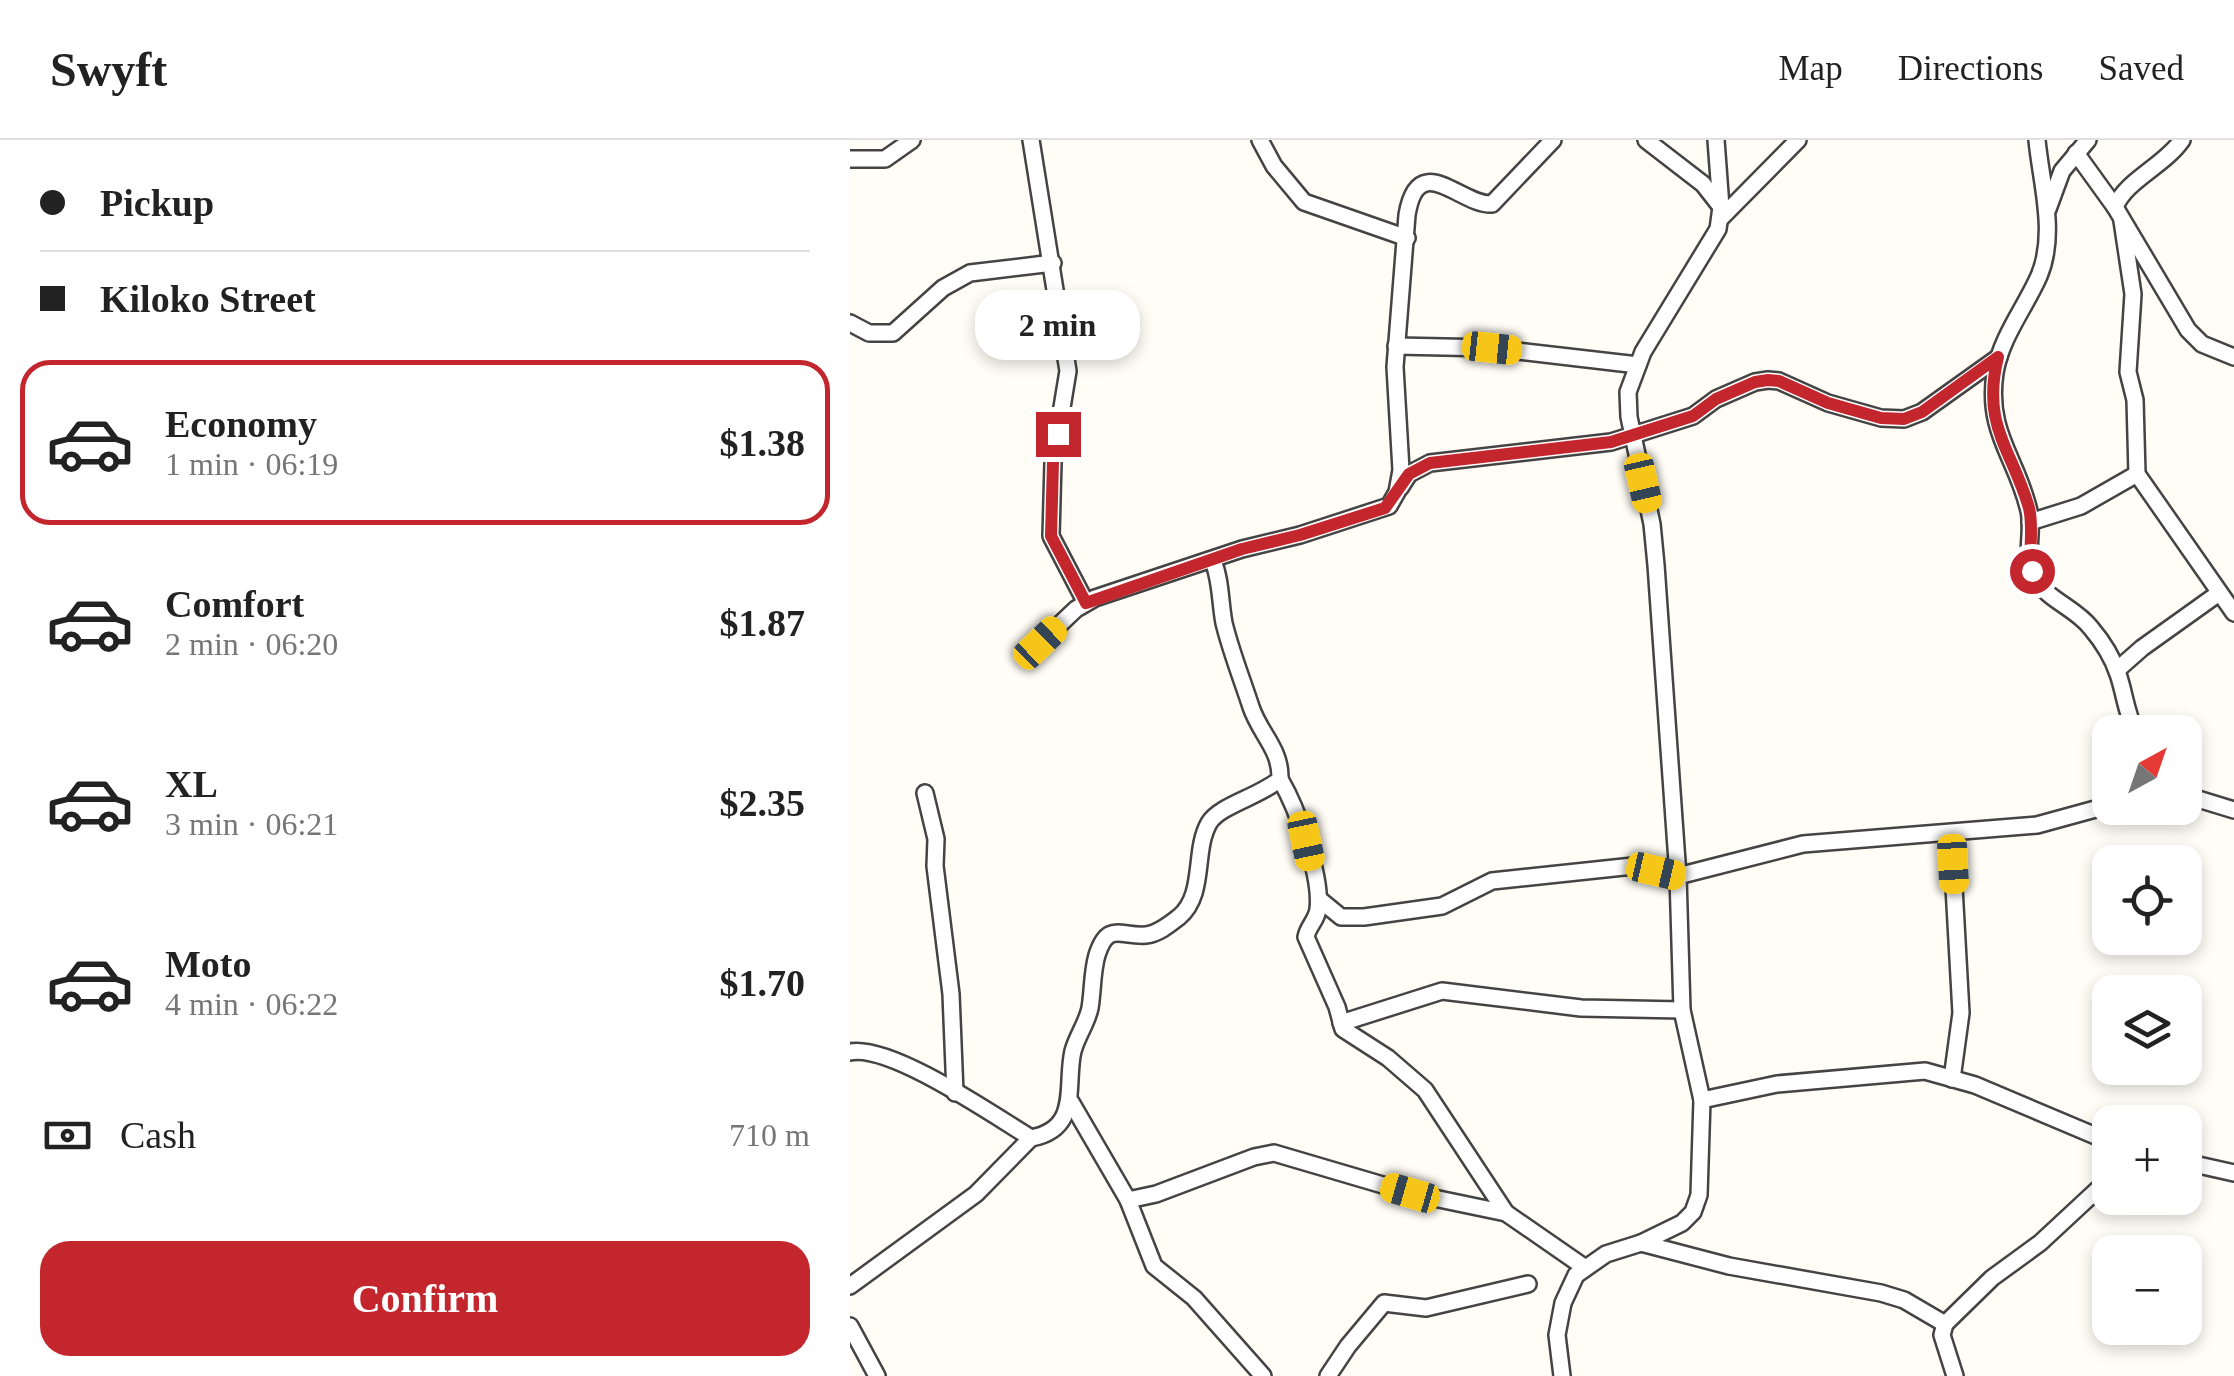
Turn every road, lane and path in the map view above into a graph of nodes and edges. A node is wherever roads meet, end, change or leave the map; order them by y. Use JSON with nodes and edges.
{"nodes":[{"id":1,"x":912,"y":140,"type":"edge"},
{"id":2,"x":1031,"y":140,"type":"edge"},
{"id":3,"x":1260,"y":140,"type":"edge"},
{"id":4,"x":1553,"y":140,"type":"edge"},
{"id":5,"x":1646,"y":140,"type":"edge"},
{"id":6,"x":1716,"y":140,"type":"edge"},
{"id":7,"x":1798,"y":140,"type":"edge"},
{"id":8,"x":2037,"y":140,"type":"edge"},
{"id":9,"x":2088,"y":140,"type":"edge"},
{"id":10,"x":2182,"y":140,"type":"edge"},
{"id":11,"x":2076,"y":153,"type":"junction"},
{"id":12,"x":850,"y":159,"type":"edge"},
{"id":13,"x":2046,"y":212,"type":"junction"},
{"id":14,"x":1721,"y":213,"type":"junction"},
{"id":15,"x":2119,"y":214,"type":"junction"},
{"id":16,"x":1406,"y":238,"type":"junction"},
{"id":17,"x":1053,"y":263,"type":"junction"},
{"id":18,"x":850,"y":323,"type":"edge"},
{"id":19,"x":1396,"y":346,"type":"junction"},
{"id":20,"x":1998,"y":357,"type":"junction"},
{"id":21,"x":2234,"y":358,"type":"edge"},
{"id":22,"x":1638,"y":365,"type":"junction"},
{"id":23,"x":1632,"y":434,"type":"junction"},
{"id":24,"x":2137,"y":474,"type":"junction"},
{"id":25,"x":1397,"y":492,"type":"junction"},
{"id":26,"x":2030,"y":522,"type":"junction"},
{"id":27,"x":1213,"y":561,"type":"junction"},
{"id":28,"x":1086,"y":603,"type":"junction"},
{"id":29,"x":2229,"y":604,"type":"edge"},
{"id":30,"x":1040,"y":643,"type":"dead end"},
{"id":31,"x":2117,"y":670,"type":"junction"},
{"id":32,"x":2131,"y":715,"type":"edge"},
{"id":33,"x":1280,"y":779,"type":"junction"},
{"id":34,"x":925,"y":793,"type":"dead end"},
{"id":35,"x":2202,"y":800,"type":"edge"},
{"id":36,"x":2092,"y":810,"type":"edge"},
{"id":37,"x":2234,"y":810,"type":"edge"},
{"id":38,"x":1952,"y":833,"type":"junction"},
{"id":39,"x":1678,"y":876,"type":"junction"},
{"id":40,"x":1319,"y":899,"type":"junction"},
{"id":41,"x":1682,"y":1010,"type":"junction"},
{"id":42,"x":1341,"y":1023,"type":"junction"},
{"id":43,"x":850,"y":1052,"type":"edge"},
{"id":44,"x":1952,"y":1079,"type":"junction"},
{"id":45,"x":955,"y":1093,"type":"junction"},
{"id":46,"x":1702,"y":1100,"type":"junction"},
{"id":47,"x":1071,"y":1102,"type":"junction"},
{"id":48,"x":2092,"y":1134,"type":"edge"},
{"id":49,"x":1031,"y":1138,"type":"junction"},
{"id":50,"x":2202,"y":1165,"type":"edge"},
{"id":51,"x":2234,"y":1172,"type":"edge"},
{"id":52,"x":2092,"y":1195,"type":"edge"},
{"id":53,"x":1128,"y":1200,"type":"junction"},
{"id":54,"x":1506,"y":1213,"type":"junction"},
{"id":55,"x":1641,"y":1243,"type":"junction"},
{"id":56,"x":1584,"y":1267,"type":"junction"},
{"id":57,"x":1528,"y":1284,"type":"dead end"},
{"id":58,"x":850,"y":1286,"type":"edge"},
{"id":59,"x":1945,"y":1324,"type":"junction"},
{"id":60,"x":850,"y":1326,"type":"edge"},
{"id":61,"x":877,"y":1376,"type":"edge"},
{"id":62,"x":1263,"y":1376,"type":"edge"},
{"id":63,"x":1328,"y":1376,"type":"edge"},
{"id":64,"x":1562,"y":1376,"type":"edge"},
{"id":65,"x":1955,"y":1376,"type":"edge"}],
"edges":[{"from":1,"to":12,"type":"street"},
{"from":2,"to":17,"type":"street"},
{"from":3,"to":16,"type":"street"},
{"from":4,"to":16,"type":"street"},
{"from":5,"to":14,"type":"street"},
{"from":6,"to":14,"type":"street"},
{"from":7,"to":14,"type":"street"},
{"from":8,"to":13,"type":"street"},
{"from":9,"to":11,"type":"street"},
{"from":10,"to":15,"type":"street"},
{"from":11,"to":13,"type":"street"},
{"from":11,"to":15,"type":"street"},
{"from":13,"to":20,"type":"street"},
{"from":14,"to":22,"type":"street"},
{"from":15,"to":21,"type":"street"},
{"from":15,"to":24,"type":"street"},
{"from":16,"to":19,"type":"street"},
{"from":17,"to":18,"type":"street"},
{"from":17,"to":28,"type":"street"},
{"from":19,"to":22,"type":"street"},
{"from":19,"to":25,"type":"street"},
{"from":20,"to":23,"type":"street"},
{"from":20,"to":26,"type":"street"},
{"from":22,"to":23,"type":"street"},
{"from":23,"to":25,"type":"street"},
{"from":23,"to":39,"type":"street"},
{"from":24,"to":26,"type":"street"},
{"from":24,"to":29,"type":"street"},
{"from":25,"to":27,"type":"street"},
{"from":26,"to":31,"type":"street"},
{"from":27,"to":28,"type":"street"},
{"from":27,"to":33,"type":"street"},
{"from":28,"to":30,"type":"street"},
{"from":29,"to":31,"type":"street"},
{"from":31,"to":32,"type":"street"},
{"from":33,"to":40,"type":"street"},
{"from":33,"to":47,"type":"street"},
{"from":34,"to":45,"type":"street"},
{"from":35,"to":37,"type":"street"},
{"from":36,"to":38,"type":"street"},
{"from":38,"to":39,"type":"street"},
{"from":38,"to":44,"type":"street"},
{"from":39,"to":40,"type":"street"},
{"from":39,"to":41,"type":"street"},
{"from":40,"to":42,"type":"street"},
{"from":41,"to":42,"type":"street"},
{"from":41,"to":46,"type":"street"},
{"from":42,"to":54,"type":"street"},
{"from":43,"to":45,"type":"street"},
{"from":44,"to":46,"type":"street"},
{"from":44,"to":48,"type":"street"},
{"from":45,"to":49,"type":"street"},
{"from":46,"to":55,"type":"street"},
{"from":47,"to":49,"type":"street"},
{"from":47,"to":53,"type":"street"},
{"from":49,"to":58,"type":"street"},
{"from":50,"to":51,"type":"street"},
{"from":52,"to":59,"type":"street"},
{"from":53,"to":54,"type":"street"},
{"from":53,"to":62,"type":"street"},
{"from":54,"to":56,"type":"street"},
{"from":55,"to":56,"type":"street"},
{"from":55,"to":59,"type":"street"},
{"from":56,"to":64,"type":"street"},
{"from":57,"to":63,"type":"street"},
{"from":59,"to":65,"type":"street"},
{"from":60,"to":61,"type":"street"}]}
